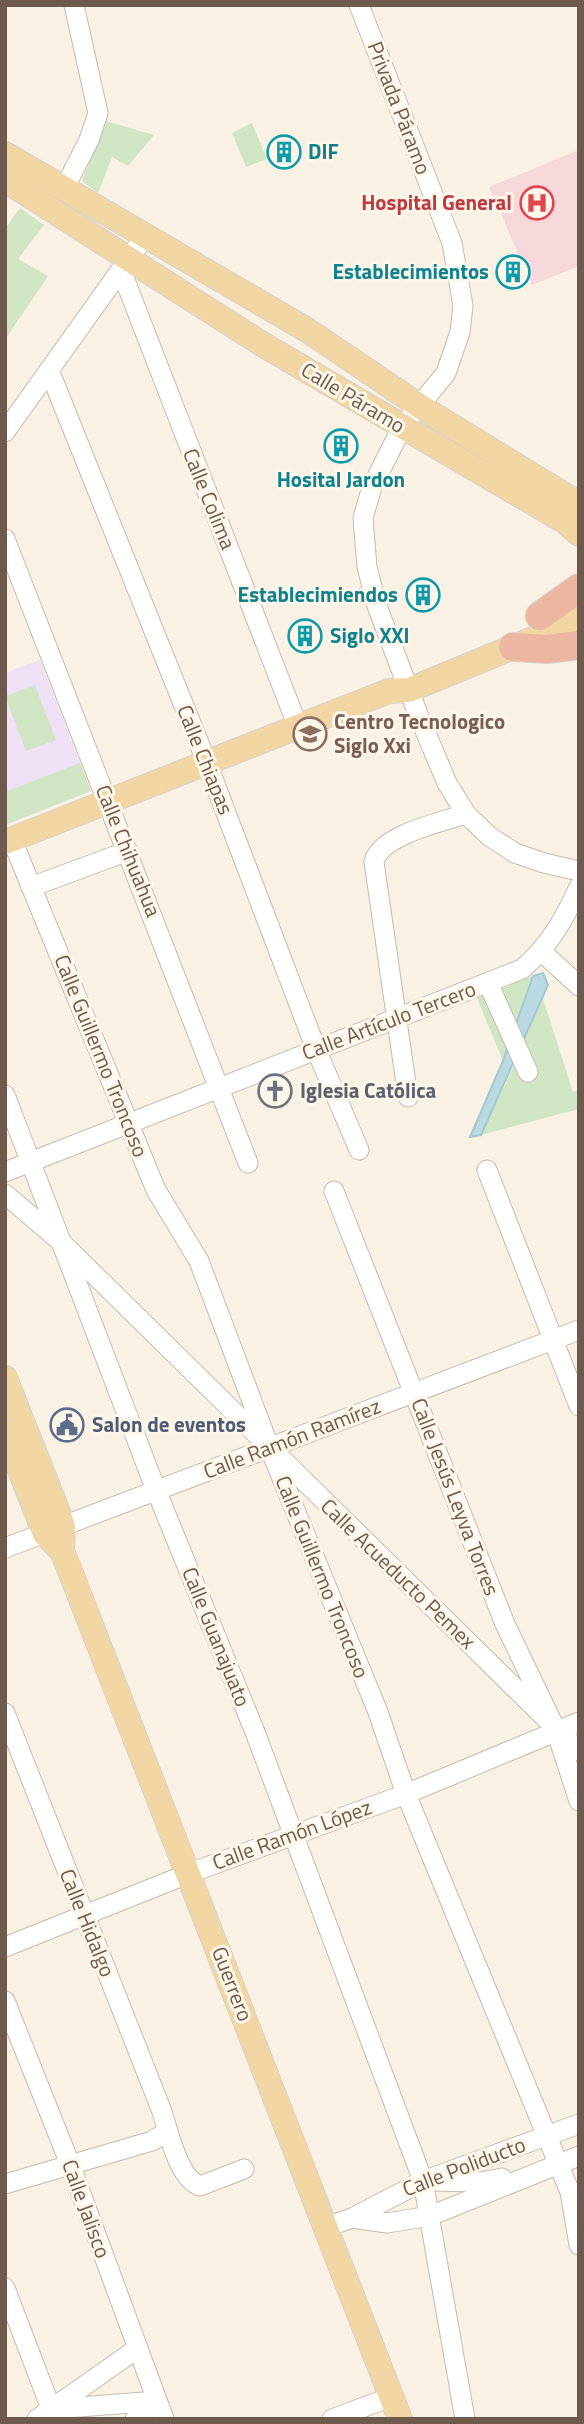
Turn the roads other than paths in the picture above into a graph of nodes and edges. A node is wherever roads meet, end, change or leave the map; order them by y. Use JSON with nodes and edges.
{"nodes":[{"id":1,"x":74,"y":5,"type":"edge"},
{"id":2,"x":359,"y":5,"type":"edge"},
{"id":3,"x":5,"y":154,"type":"edge"},
{"id":4,"x":5,"y":180,"type":"edge"},
{"id":5,"x":64,"y":189,"type":"junction"},
{"id":6,"x":145,"y":236,"type":"junction"},
{"id":7,"x":125,"y":264,"type":"junction"},
{"id":8,"x":262,"y":344,"type":"junction"},
{"id":9,"x":348,"y":356,"type":"junction"},
{"id":10,"x":49,"y":370,"type":"junction"},
{"id":11,"x":360,"y":402,"type":"junction"},
{"id":12,"x":421,"y":407,"type":"junction"},
{"id":13,"x":402,"y":427,"type":"junction"},
{"id":14,"x":5,"y":432,"type":"edge"},
{"id":15,"x":579,"y":504,"type":"edge"},
{"id":16,"x":579,"y":534,"type":"edge"},
{"id":17,"x":5,"y":539,"type":"edge"},
{"id":18,"x":579,"y":588,"type":"edge"},
{"id":19,"x":579,"y":599,"type":"edge"},
{"id":20,"x":540,"y":617,"type":"junction"},
{"id":21,"x":579,"y":620,"type":"edge"},
{"id":22,"x":579,"y":645,"type":"edge"},
{"id":23,"x":513,"y":647,"type":"junction"},
{"id":24,"x":401,"y":686,"type":"junction"},
{"id":25,"x":298,"y":727,"type":"junction"},
{"id":26,"x":207,"y":763,"type":"junction"},
{"id":27,"x":109,"y":802,"type":"junction"},
{"id":28,"x":466,"y":814,"type":"junction"},
{"id":29,"x":9,"y":841,"type":"edge"},
{"id":30,"x":128,"y":851,"type":"junction"},
{"id":31,"x":579,"y":871,"type":"edge"},
{"id":32,"x":31,"y":887,"type":"junction"},
{"id":33,"x":579,"y":887,"type":"edge"},
{"id":34,"x":542,"y":953,"type":"junction"},
{"id":35,"x":488,"y":983,"type":"junction"},
{"id":36,"x":579,"y":986,"type":"edge"},
{"id":37,"x":395,"y":1018,"type":"junction"},
{"id":38,"x":316,"y":1049,"type":"junction"},
{"id":39,"x":528,"y":1072,"type":"dead end"},
{"id":40,"x":219,"y":1088,"type":"junction"},
{"id":41,"x":5,"y":1095,"type":"edge"},
{"id":42,"x":408,"y":1097,"type":"dead end"},
{"id":43,"x":129,"y":1125,"type":"junction"},
{"id":44,"x":359,"y":1150,"type":"dead end"},
{"id":45,"x":31,"y":1162,"type":"junction"},
{"id":46,"x":248,"y":1163,"type":"dead end"},
{"id":47,"x":487,"y":1170,"type":"dead end"},
{"id":48,"x":5,"y":1172,"type":"edge"},
{"id":49,"x":334,"y":1191,"type":"dead end"},
{"id":50,"x":5,"y":1194,"type":"edge"},
{"id":51,"x":60,"y":1241,"type":"junction"},
{"id":52,"x":579,"y":1330,"type":"edge"},
{"id":53,"x":553,"y":1340,"type":"junction"},
{"id":54,"x":5,"y":1378,"type":"edge"},
{"id":55,"x":414,"y":1393,"type":"junction"},
{"id":56,"x":579,"y":1406,"type":"edge"},
{"id":57,"x":5,"y":1432,"type":"edge"},
{"id":58,"x":270,"y":1449,"type":"junction"},
{"id":59,"x":156,"y":1490,"type":"junction"},
{"id":60,"x":57,"y":1537,"type":"junction"},
{"id":61,"x":5,"y":1548,"type":"edge"},
{"id":62,"x":5,"y":1713,"type":"edge"},
{"id":63,"x":579,"y":1722,"type":"edge"},
{"id":64,"x":556,"y":1730,"type":"junction"},
{"id":65,"x":579,"y":1751,"type":"edge"},
{"id":66,"x":406,"y":1794,"type":"junction"},
{"id":67,"x":579,"y":1801,"type":"edge"},
{"id":68,"x":292,"y":1835,"type":"junction"},
{"id":69,"x":190,"y":1873,"type":"junction"},
{"id":70,"x":84,"y":1916,"type":"junction"},
{"id":71,"x":5,"y":1947,"type":"edge"},
{"id":72,"x":5,"y":2001,"type":"edge"},
{"id":73,"x":579,"y":2124,"type":"edge"},
{"id":74,"x":167,"y":2133,"type":"junction"},
{"id":75,"x":544,"y":2137,"type":"junction"},
{"id":76,"x":579,"y":2156,"type":"edge"},
{"id":77,"x":70,"y":2164,"type":"junction"},
{"id":78,"x":557,"y":2165,"type":"junction"},
{"id":79,"x":244,"y":2169,"type":"dead end"},
{"id":80,"x":534,"y":2174,"type":"junction"},
{"id":81,"x":423,"y":2181,"type":"junction"},
{"id":82,"x":5,"y":2184,"type":"edge"},
{"id":83,"x":430,"y":2216,"type":"junction"},
{"id":84,"x":352,"y":2218,"type":"junction"},
{"id":85,"x":326,"y":2227,"type":"junction"},
{"id":86,"x":579,"y":2245,"type":"edge"},
{"id":87,"x":5,"y":2288,"type":"edge"},
{"id":88,"x":138,"y":2348,"type":"junction"},
{"id":89,"x":395,"y":2408,"type":"edge"},
{"id":90,"x":160,"y":2410,"type":"edge"},
{"id":91,"x":48,"y":2415,"type":"edge"},
{"id":92,"x":135,"y":2419,"type":"edge"},
{"id":93,"x":332,"y":2419,"type":"edge"},
{"id":94,"x":466,"y":2419,"type":"edge"}],
"edges":[{"from":1,"to":5,"type":"street"},
{"from":2,"to":12,"type":"street","name":"Privada Páramo"},
{"from":3,"to":5,"type":"main road","name":"Calle Páramo"},
{"from":4,"to":7,"type":"main road","name":"Calle Páramo"},
{"from":5,"to":6,"type":"main road","name":"Calle Páramo"},
{"from":6,"to":7,"type":"street"},
{"from":6,"to":9,"type":"main road","name":"Calle Páramo"},
{"from":7,"to":8,"type":"main road","name":"Calle Páramo"},
{"from":7,"to":10,"type":"street"},
{"from":7,"to":25,"type":"street","name":"Calle Colima"},
{"from":8,"to":9,"type":"main road"},
{"from":8,"to":11,"type":"main road","name":"Calle Páramo"},
{"from":9,"to":11,"type":"main road"},
{"from":9,"to":12,"type":"main road","name":"Calle Páramo"},
{"from":10,"to":14,"type":"street"},
{"from":10,"to":26,"type":"street","name":"Calle Chiapas"},
{"from":11,"to":13,"type":"main road","name":"Calle Páramo"},
{"from":12,"to":13,"type":"street","name":"Privada Páramo"},
{"from":12,"to":15,"type":"main road","name":"Calle Páramo"},
{"from":13,"to":16,"type":"main road","name":"Calle Páramo"},
{"from":13,"to":24,"type":"street","name":"Privada Páramo"},
{"from":17,"to":27,"type":"street","name":"Calle Chihuahua"},
{"from":18,"to":20,"type":"highway"},
{"from":19,"to":20,"type":"main road"},
{"from":20,"to":24,"type":"main road"},
{"from":21,"to":23,"type":"main road"},
{"from":22,"to":23,"type":"highway"},
{"from":23,"to":24,"type":"main road"},
{"from":24,"to":25,"type":"main road"},
{"from":24,"to":28,"type":"street","name":"Privada Páramo"},
{"from":25,"to":26,"type":"main road"},
{"from":26,"to":27,"type":"main road"},
{"from":26,"to":38,"type":"street","name":"Calle Chiapas"},
{"from":27,"to":29,"type":"main road"},
{"from":27,"to":30,"type":"street","name":"Calle Chihuahua"},
{"from":28,"to":31,"type":"street","name":"Privada Páramo"},
{"from":28,"to":37,"type":"street"},
{"from":29,"to":32,"type":"street","name":"Calle Guillermo Troncoso"},
{"from":30,"to":32,"type":"street"},
{"from":30,"to":40,"type":"street","name":"Calle Chihuahua"},
{"from":32,"to":43,"type":"street","name":"Calle Guillermo Troncoso"},
{"from":33,"to":34,"type":"street","name":"Calle Artículo Tercero"},
{"from":34,"to":35,"type":"street","name":"Calle Artículo Tercero"},
{"from":34,"to":36,"type":"street"},
{"from":35,"to":37,"type":"street","name":"Calle Artículo Tercero"},
{"from":35,"to":39,"type":"street"},
{"from":37,"to":38,"type":"street","name":"Calle Artículo Tercero"},
{"from":37,"to":42,"type":"street"},
{"from":38,"to":40,"type":"street","name":"Calle Artículo Tercero"},
{"from":38,"to":44,"type":"street","name":"Calle Chiapas"},
{"from":40,"to":43,"type":"street","name":"Calle Artículo Tercero"},
{"from":40,"to":46,"type":"street","name":"Calle Chihuahua"},
{"from":41,"to":45,"type":"street","name":"Calle Guanajuato"},
{"from":43,"to":45,"type":"street","name":"Calle Artículo Tercero"},
{"from":43,"to":58,"type":"street","name":"Calle Guillermo Troncoso"},
{"from":45,"to":48,"type":"street","name":"Calle Artículo Tercero"},
{"from":45,"to":51,"type":"street","name":"Calle Guanajuato"},
{"from":47,"to":53,"type":"street"},
{"from":49,"to":55,"type":"street","name":"Calle Jesús Leyva Torres"},
{"from":50,"to":51,"type":"street","name":"Calle Acueducto Pemex"},
{"from":51,"to":58,"type":"street","name":"Calle Acueducto Pemex"},
{"from":51,"to":59,"type":"street","name":"Calle Guanajuato"},
{"from":52,"to":53,"type":"street","name":"Calle Ramón Ramírez"},
{"from":53,"to":55,"type":"street","name":"Calle Ramón Ramírez"},
{"from":53,"to":56,"type":"street"},
{"from":54,"to":60,"type":"main road"},
{"from":55,"to":58,"type":"street","name":"Calle Ramón Ramírez"},
{"from":55,"to":64,"type":"street","name":"Calle Jesús Leyva Torres"},
{"from":57,"to":60,"type":"main road"},
{"from":58,"to":59,"type":"street","name":"Calle Ramón Ramírez"},
{"from":58,"to":64,"type":"street","name":"Calle Acueducto Pemex"},
{"from":58,"to":66,"type":"street","name":"Calle Guillermo Troncoso"},
{"from":59,"to":60,"type":"street","name":"Calle Ramón Ramírez"},
{"from":59,"to":68,"type":"street","name":"Calle Guanajuato"},
{"from":60,"to":61,"type":"street","name":"Calle Ramón Ramírez"},
{"from":60,"to":69,"type":"main road","name":"Guerrero"},
{"from":62,"to":70,"type":"street","name":"Calle Hidalgo"},
{"from":63,"to":64,"type":"street","name":"Calle Ramón López"},
{"from":64,"to":65,"type":"street","name":"Calle Acueducto Pemex"},
{"from":64,"to":66,"type":"street","name":"Calle Ramón López"},
{"from":64,"to":67,"type":"street","name":"Calle Jesús Leyva Torres"},
{"from":66,"to":68,"type":"street","name":"Calle Ramón López"},
{"from":66,"to":75,"type":"street","name":"Calle Guillermo Troncoso"},
{"from":68,"to":69,"type":"street","name":"Calle Ramón López"},
{"from":68,"to":81,"type":"street","name":"Calle Guanajuato"},
{"from":69,"to":70,"type":"street","name":"Calle Ramón López"},
{"from":69,"to":85,"type":"main road","name":"Guerrero"},
{"from":70,"to":71,"type":"street","name":"Calle Ramón López"},
{"from":70,"to":74,"type":"street","name":"Calle Hidalgo"},
{"from":72,"to":77,"type":"street","name":"Calle Jalisco"},
{"from":73,"to":75,"type":"street","name":"Calle Poliducto"},
{"from":74,"to":77,"type":"street"},
{"from":74,"to":79,"type":"street","name":"Calle Hidalgo"},
{"from":75,"to":78,"type":"street","name":"Calle Guillermo Troncoso"},
{"from":75,"to":81,"type":"street","name":"Calle Poliducto"},
{"from":76,"to":78,"type":"street","name":"Calle Poliducto"},
{"from":77,"to":82,"type":"street"},
{"from":77,"to":88,"type":"street","name":"Calle Jalisco"},
{"from":78,"to":80,"type":"street","name":"Calle Poliducto"},
{"from":78,"to":86,"type":"street","name":"Calle Guillermo Troncoso"},
{"from":80,"to":81,"type":"street"},
{"from":80,"to":83,"type":"street","name":"Calle Poliducto"},
{"from":81,"to":83,"type":"street","name":"Calle Guanajuato"},
{"from":81,"to":84,"type":"street","name":"Calle Poliducto"},
{"from":83,"to":84,"type":"street","name":"Calle Poliducto"},
{"from":83,"to":94,"type":"street","name":"Calle Guanajuato"},
{"from":84,"to":85,"type":"street","name":"Calle Poliducto"},
{"from":85,"to":89,"type":"main road","name":"Guerrero"},
{"from":87,"to":91,"type":"street"},
{"from":88,"to":90,"type":"street","name":"Calle Jalisco"},
{"from":88,"to":91,"type":"street"},
{"from":89,"to":93,"type":"street"},
{"from":90,"to":91,"type":"street"},
{"from":90,"to":92,"type":"street"}]}
